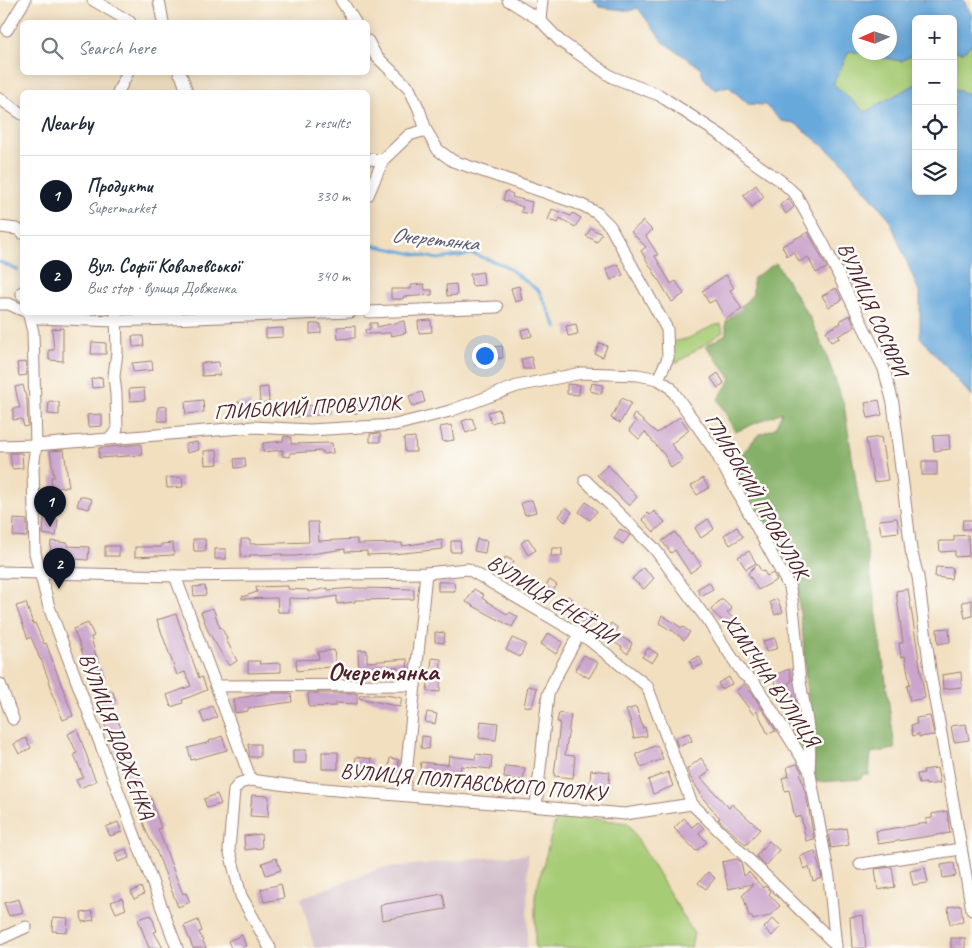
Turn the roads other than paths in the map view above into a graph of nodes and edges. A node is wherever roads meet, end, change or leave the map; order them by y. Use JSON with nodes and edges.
{"nodes":[{"id":1,"x":25,"y":0,"type":"edge"},
{"id":2,"x":93,"y":0,"type":"edge"},
{"id":3,"x":158,"y":0,"type":"edge"},
{"id":4,"x":341,"y":0,"type":"edge"},
{"id":5,"x":508,"y":0,"type":"edge"},
{"id":6,"x":542,"y":0,"type":"edge"},
{"id":7,"x":127,"y":20,"type":"edge"},
{"id":8,"x":163,"y":20,"type":"edge"},
{"id":9,"x":354,"y":20,"type":"edge"},
{"id":10,"x":540,"y":20,"type":"junction"},
{"id":11,"x":7,"y":30,"type":"dead end"},
{"id":12,"x":370,"y":45,"type":"edge"},
{"id":13,"x":126,"y":75,"type":"edge"},
{"id":14,"x":181,"y":75,"type":"edge"},
{"id":15,"x":119,"y":90,"type":"edge"},
{"id":16,"x":186,"y":90,"type":"edge"},
{"id":17,"x":0,"y":99,"type":"edge"},
{"id":18,"x":20,"y":113,"type":"edge"},
{"id":19,"x":426,"y":130,"type":"junction"},
{"id":20,"x":370,"y":159,"type":"edge"},
{"id":21,"x":384,"y":160,"type":"junction"},
{"id":22,"x":370,"y":192,"type":"edge"},
{"id":23,"x":0,"y":227,"type":"edge"},
{"id":24,"x":20,"y":231,"type":"edge"},
{"id":25,"x":0,"y":304,"type":"edge"},
{"id":26,"x":497,"y":307,"type":"dead end"},
{"id":27,"x":20,"y":309,"type":"edge"},
{"id":28,"x":370,"y":312,"type":"edge"},
{"id":29,"x":29,"y":315,"type":"edge"},
{"id":30,"x":33,"y":315,"type":"edge"},
{"id":31,"x":210,"y":315,"type":"edge"},
{"id":32,"x":116,"y":317,"type":"edge"},
{"id":33,"x":658,"y":379,"type":"junction"},
{"id":34,"x":111,"y":438,"type":"junction"},
{"id":35,"x":36,"y":444,"type":"junction"},
{"id":36,"x":0,"y":446,"type":"edge"},
{"id":37,"x":584,"y":480,"type":"dead end"},
{"id":38,"x":0,"y":572,"type":"edge"},
{"id":39,"x":40,"y":573,"type":"junction"},
{"id":40,"x":426,"y":573,"type":"junction"},
{"id":41,"x":175,"y":576,"type":"junction"},
{"id":42,"x":579,"y":634,"type":"junction"},
{"id":43,"x":0,"y":684,"type":"edge"},
{"id":44,"x":415,"y":685,"type":"junction"},
{"id":45,"x":216,"y":686,"type":"junction"},
{"id":46,"x":13,"y":719,"type":"dead end"},
{"id":47,"x":808,"y":769,"type":"junction"},
{"id":48,"x":251,"y":780,"type":"junction"},
{"id":49,"x":404,"y":795,"type":"junction"},
{"id":50,"x":692,"y":804,"type":"junction"},
{"id":51,"x":536,"y":806,"type":"junction"},
{"id":52,"x":961,"y":849,"type":"junction"},
{"id":53,"x":860,"y":864,"type":"dead end"},
{"id":54,"x":972,"y":910,"type":"edge"},
{"id":55,"x":26,"y":927,"type":"dead end"},
{"id":56,"x":0,"y":939,"type":"edge"},
{"id":57,"x":836,"y":947,"type":"edge"},
{"id":58,"x":177,"y":948,"type":"edge"},
{"id":59,"x":270,"y":948,"type":"edge"}],
"edges":[{"from":1,"to":11,"type":"street"},
{"from":2,"to":7,"type":"street"},
{"from":3,"to":8,"type":"street"},
{"from":4,"to":9,"type":"street"},
{"from":5,"to":10,"type":"street","name":"ВУЛИЦЯ СОСЮРИ"},
{"from":6,"to":10,"type":"street"},
{"from":10,"to":52,"type":"street","name":"ВУЛИЦЯ СОСЮРИ"},
{"from":12,"to":19,"type":"street"},
{"from":13,"to":15,"type":"street"},
{"from":14,"to":16,"type":"street"},
{"from":17,"to":18,"type":"street"},
{"from":19,"to":21,"type":"street"},
{"from":19,"to":33,"type":"street"},
{"from":20,"to":21,"type":"street"},
{"from":21,"to":22,"type":"street"},
{"from":23,"to":24,"type":"street"},
{"from":25,"to":27,"type":"street"},
{"from":26,"to":28,"type":"street"},
{"from":29,"to":35,"type":"street","name":"ВУЛИЦЯ ДОВЖЕНКА"},
{"from":30,"to":32,"type":"street"},
{"from":31,"to":32,"type":"street"},
{"from":32,"to":34,"type":"street"},
{"from":33,"to":34,"type":"street","name":"ГЛИБОКИЙ ПРОВУЛОК"},
{"from":33,"to":47,"type":"street","name":"ГЛИБОКИЙ ПРОВУЛОК"},
{"from":34,"to":35,"type":"street","name":"ГЛИБОКИЙ ПРОВУЛОК"},
{"from":35,"to":36,"type":"street","name":"ГЛИБОКИЙ ПРОВУЛОК"},
{"from":35,"to":39,"type":"street","name":"ВУЛИЦЯ ДОВЖЕНКА"},
{"from":37,"to":47,"type":"street","name":"ХІМІЧНА ВУЛИЦЯ"},
{"from":38,"to":39,"type":"street"},
{"from":39,"to":41,"type":"street","name":"ВУЛИЦЯ ЕНЕЇДИ"},
{"from":39,"to":58,"type":"street","name":"ВУЛИЦЯ ДОВЖЕНКА"},
{"from":40,"to":41,"type":"street","name":"ВУЛИЦЯ ЕНЕЇДИ"},
{"from":40,"to":42,"type":"street","name":"ВУЛИЦЯ ЕНЕЇДИ"},
{"from":40,"to":44,"type":"street"},
{"from":41,"to":45,"type":"street"},
{"from":42,"to":50,"type":"street","name":"ВУЛИЦЯ ЕНЕЇДИ"},
{"from":42,"to":51,"type":"street"},
{"from":43,"to":46,"type":"street"},
{"from":44,"to":45,"type":"street"},
{"from":44,"to":49,"type":"street"},
{"from":45,"to":48,"type":"street"},
{"from":47,"to":57,"type":"street","name":"ХІМІЧНА ВУЛИЦЯ"},
{"from":48,"to":49,"type":"street","name":"ВУЛИЦЯ ПОЛТАВСЬКОГО ПОЛКУ"},
{"from":48,"to":59,"type":"street"},
{"from":49,"to":51,"type":"street","name":"ВУЛИЦЯ ПОЛТАВСЬКОГО ПОЛКУ"},
{"from":50,"to":51,"type":"street","name":"ВУЛИЦЯ ПОЛТАВСЬКОГО ПОЛКУ"},
{"from":50,"to":57,"type":"street","name":"ВУЛИЦЯ ЕНЕЇДИ"},
{"from":52,"to":53,"type":"street"},
{"from":52,"to":54,"type":"street","name":"ВУЛИЦЯ СОСЮРИ"},
{"from":55,"to":56,"type":"street"}]}
